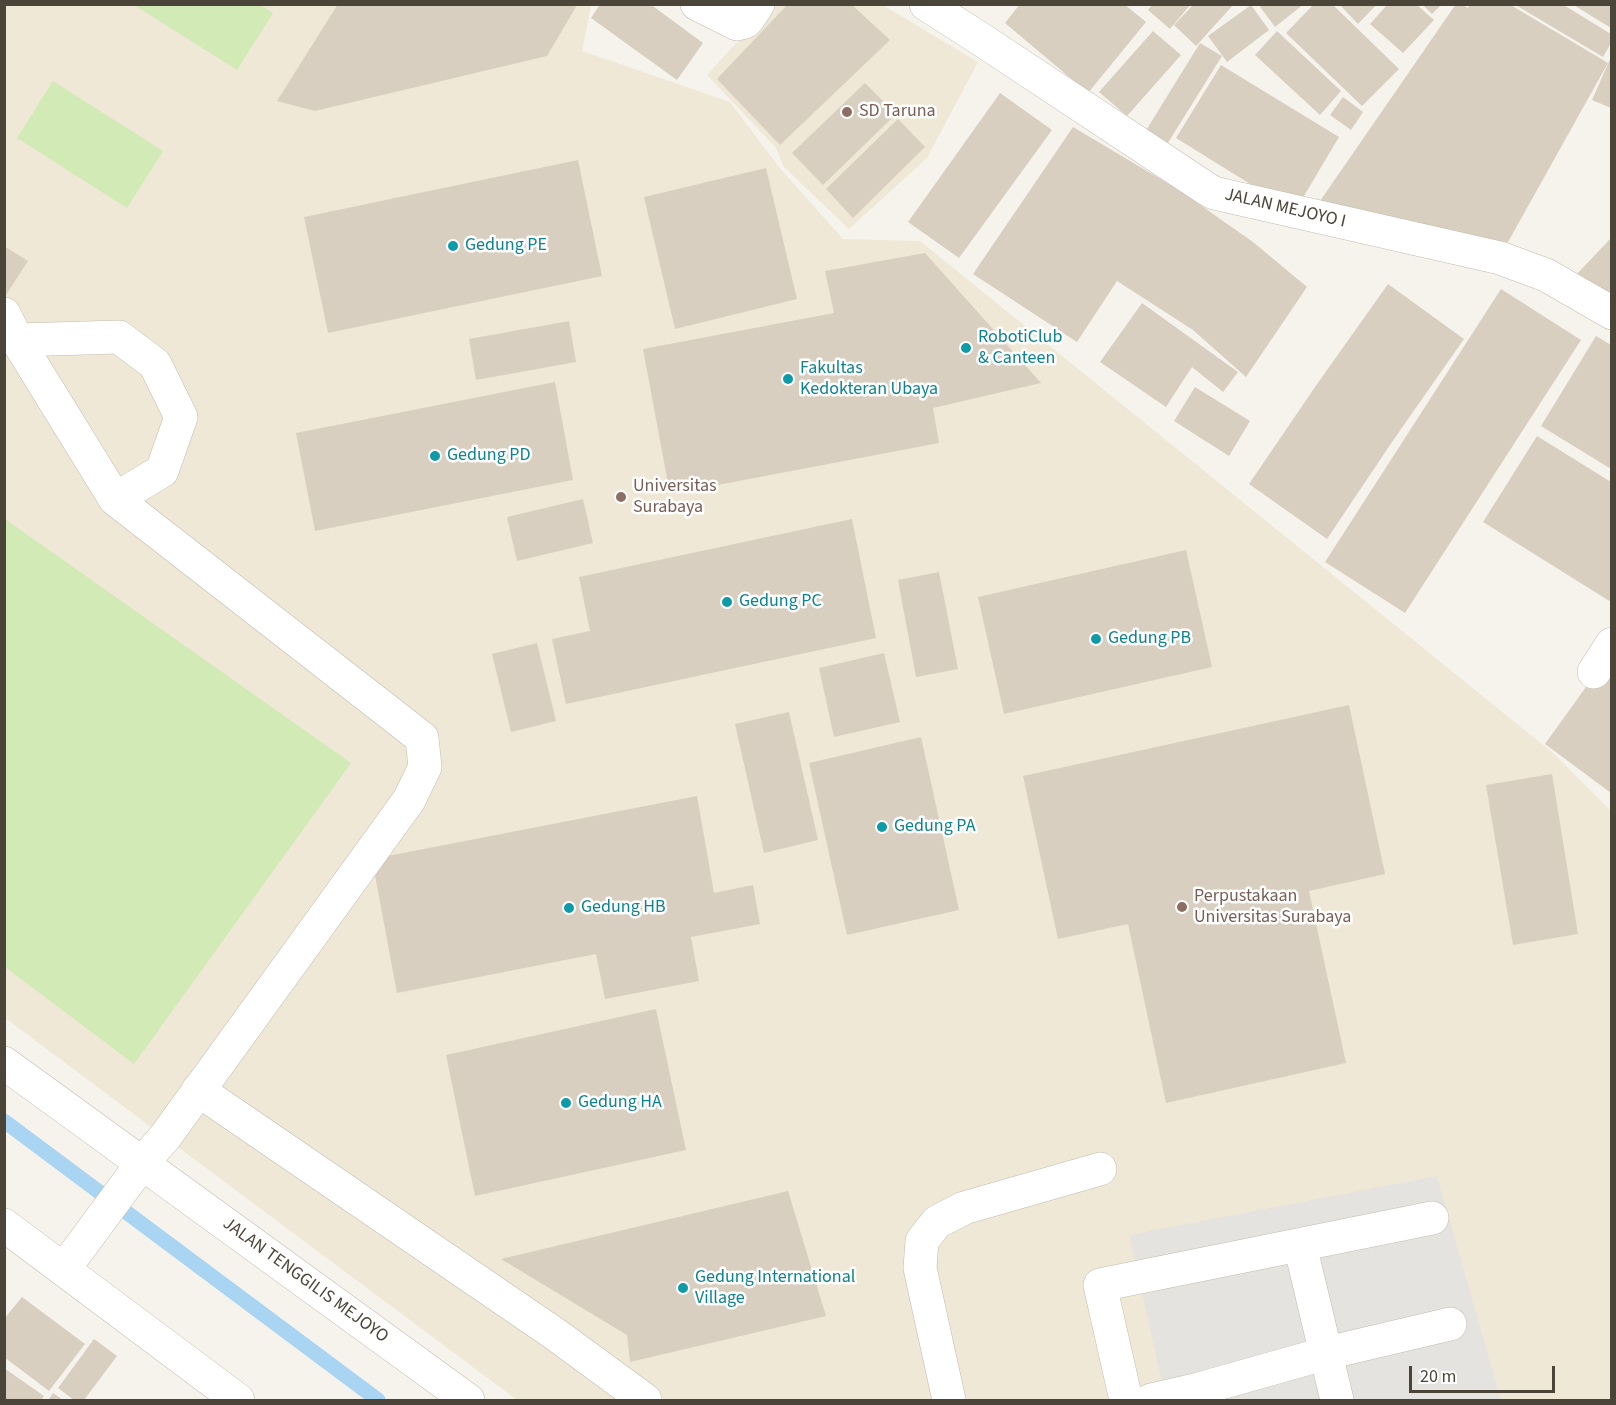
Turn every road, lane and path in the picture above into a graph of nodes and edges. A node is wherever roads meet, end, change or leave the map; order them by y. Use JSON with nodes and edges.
{"nodes":[{"id":1,"x":697,"y":4,"type":"edge"},
{"id":2,"x":758,"y":4,"type":"edge"},
{"id":3,"x":927,"y":4,"type":"edge"},
{"id":4,"x":1611,"y":314,"type":"edge"},
{"id":5,"x":11,"y":327,"type":"edge"},
{"id":6,"x":115,"y":499,"type":"junction"},
{"id":7,"x":1611,"y":644,"type":"edge"},
{"id":8,"x":1594,"y":672,"type":"dead end"},
{"id":9,"x":4,"y":1063,"type":"edge"},
{"id":10,"x":198,"y":1090,"type":"junction"},
{"id":11,"x":1100,"y":1168,"type":"dead end"},
{"id":12,"x":134,"y":1173,"type":"junction"},
{"id":13,"x":1432,"y":1218,"type":"dead end"},
{"id":14,"x":4,"y":1225,"type":"edge"},
{"id":15,"x":1300,"y":1245,"type":"junction"},
{"id":16,"x":73,"y":1257,"type":"junction"},
{"id":17,"x":1450,"y":1324,"type":"dead end"},
{"id":18,"x":1327,"y":1353,"type":"junction"},
{"id":19,"x":238,"y":1401,"type":"edge"},
{"id":20,"x":468,"y":1401,"type":"edge"},
{"id":21,"x":645,"y":1401,"type":"edge"},
{"id":22,"x":949,"y":1401,"type":"edge"},
{"id":23,"x":1126,"y":1401,"type":"edge"},
{"id":24,"x":1151,"y":1401,"type":"edge"},
{"id":25,"x":1337,"y":1401,"type":"edge"}],
"edges":[{"from":1,"to":2,"type":"street"},
{"from":3,"to":4,"type":"street","name":"JALAN MEJOYO I"},
{"from":5,"to":6,"type":"street"},
{"from":5,"to":6,"type":"street"},
{"from":6,"to":10,"type":"street"},
{"from":7,"to":8,"type":"street"},
{"from":9,"to":12,"type":"street","name":"JALAN TENGGILIS MEJOYO"},
{"from":10,"to":12,"type":"street"},
{"from":10,"to":21,"type":"street"},
{"from":11,"to":22,"type":"street"},
{"from":12,"to":16,"type":"street"},
{"from":12,"to":20,"type":"street","name":"JALAN TENGGILIS MEJOYO"},
{"from":13,"to":15,"type":"street"},
{"from":14,"to":16,"type":"street"},
{"from":15,"to":18,"type":"street"},
{"from":15,"to":23,"type":"street"},
{"from":16,"to":19,"type":"street"},
{"from":17,"to":18,"type":"street"},
{"from":18,"to":24,"type":"street"},
{"from":18,"to":25,"type":"street"}]}
